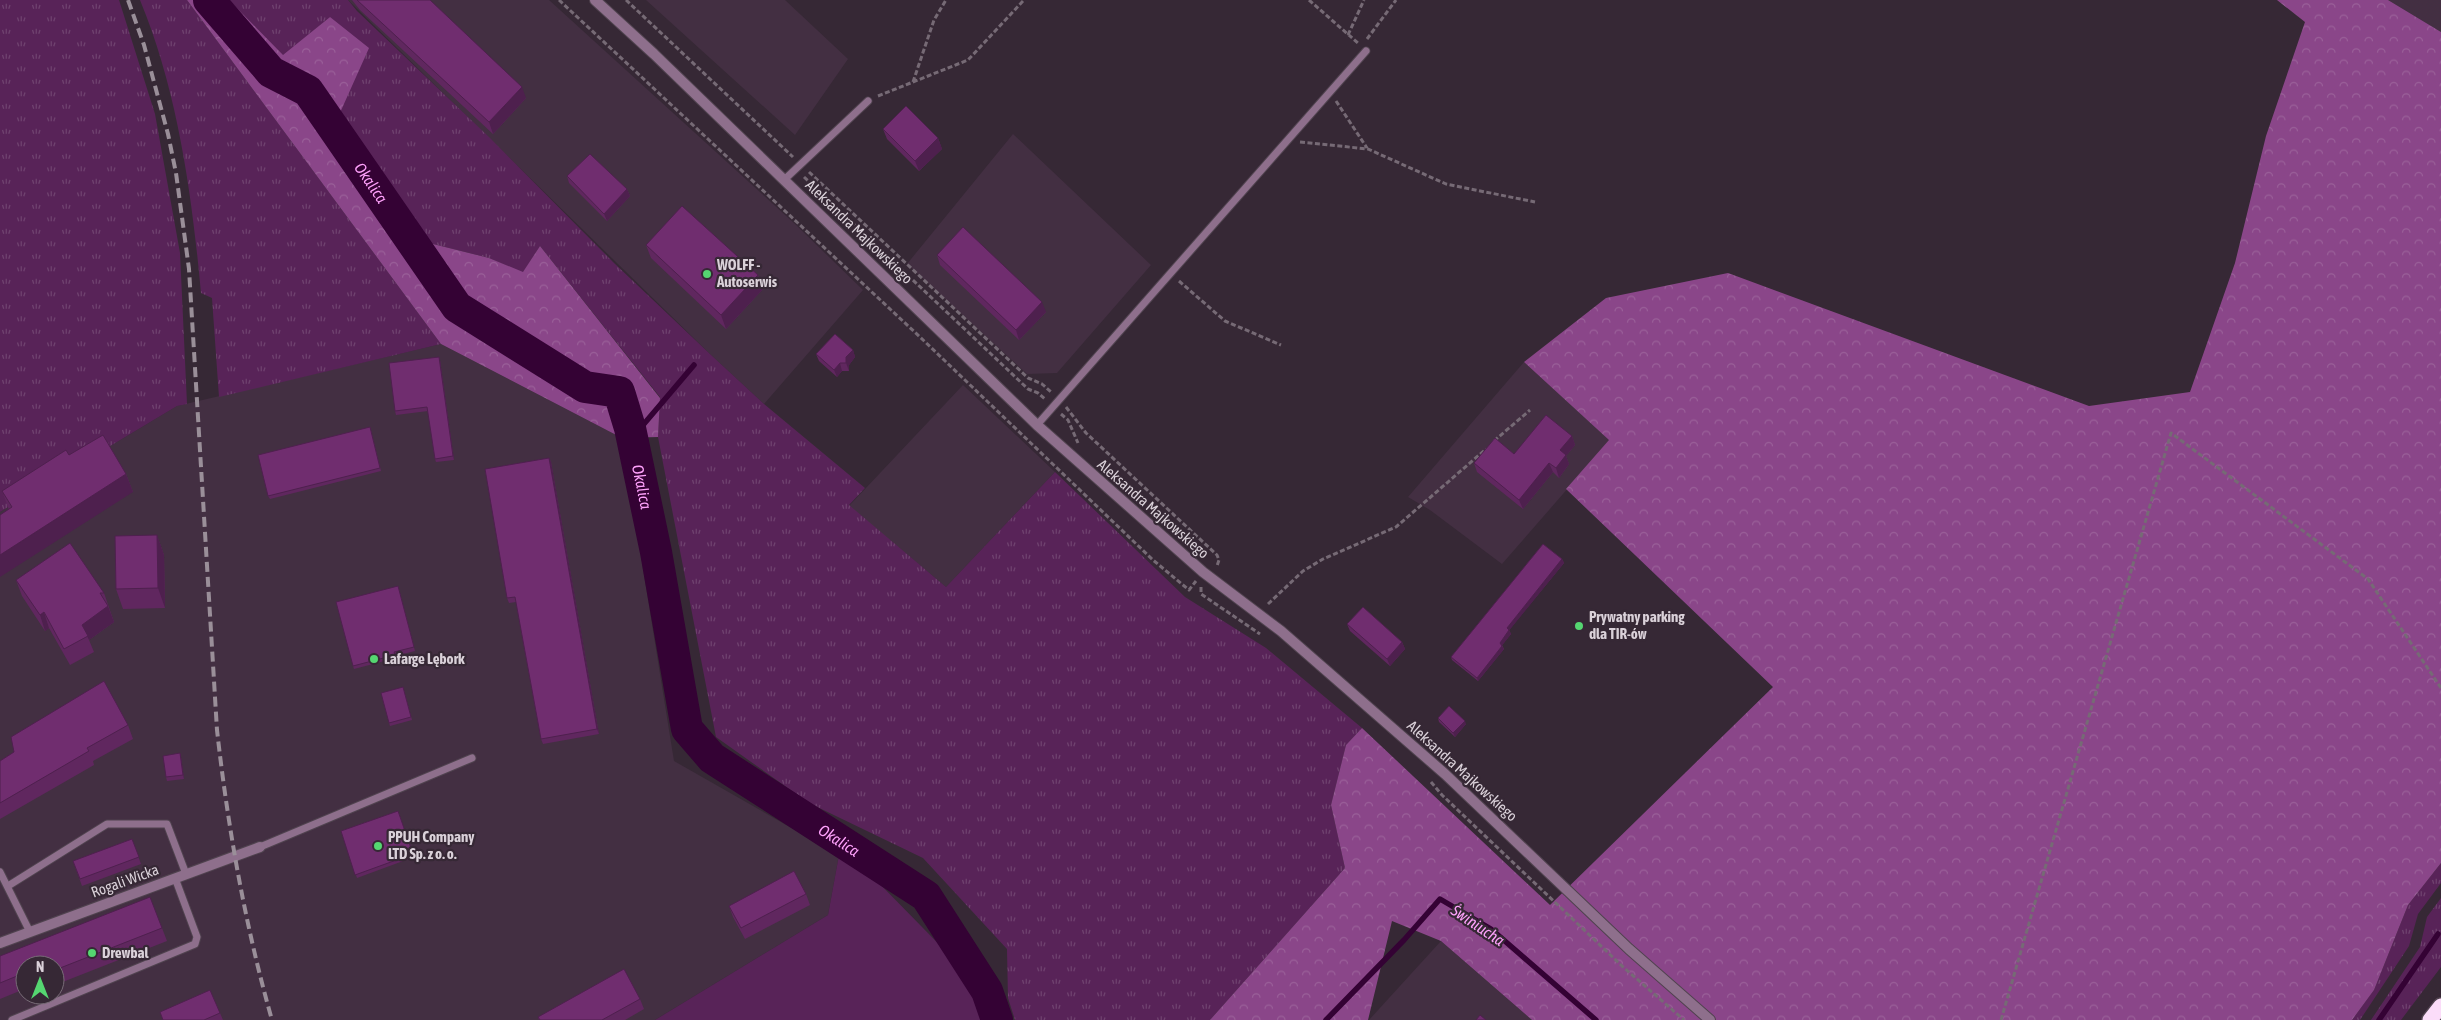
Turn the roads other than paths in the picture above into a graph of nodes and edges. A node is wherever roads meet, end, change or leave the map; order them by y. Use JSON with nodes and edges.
{"nodes":[{"id":1,"x":595,"y":0,"type":"edge"},
{"id":2,"x":1366,"y":51,"type":"dead end"},
{"id":3,"x":868,"y":101,"type":"road end"},
{"id":4,"x":784,"y":180,"type":"junction"},
{"id":5,"x":1037,"y":425,"type":"junction"},
{"id":6,"x":472,"y":758,"type":"dead end"},
{"id":7,"x":260,"y":846,"type":"joint"},
{"id":8,"x":0,"y":872,"type":"edge"},
{"id":9,"x":186,"y":874,"type":"junction"},
{"id":10,"x":175,"y":878,"type":"junction"},
{"id":11,"x":8,"y":886,"type":"junction"},
{"id":12,"x":30,"y":932,"type":"junction"},
{"id":13,"x":0,"y":943,"type":"edge"},
{"id":14,"x":2441,"y":1006,"type":"edge"},
{"id":15,"x":12,"y":1020,"type":"edge"},
{"id":16,"x":1710,"y":1020,"type":"edge"},
{"id":17,"x":2430,"y":1020,"type":"edge"}],
"edges":[{"from":1,"to":4,"type":"street","name":"Aleksandra Majkowskiego"},
{"from":2,"to":5,"type":"lane"},
{"from":3,"to":4,"type":"lane"},
{"from":4,"to":5,"type":"street","name":"Aleksandra Majkowskiego"},
{"from":5,"to":16,"type":"street","name":"Aleksandra Majkowskiego"},
{"from":6,"to":7,"type":"lane"},
{"from":7,"to":9,"type":"street","name":"Rogali Wicka"},
{"from":8,"to":11,"type":"lane"},
{"from":9,"to":10,"type":"street","name":"Rogali Wicka"},
{"from":9,"to":11,"type":"lane"},
{"from":10,"to":12,"type":"street","name":"Rogali Wicka"},
{"from":10,"to":15,"type":"lane"},
{"from":11,"to":12,"type":"lane"},
{"from":12,"to":13,"type":"street","name":"Rogali Wicka"},
{"from":14,"to":17,"type":"highway"}]}
